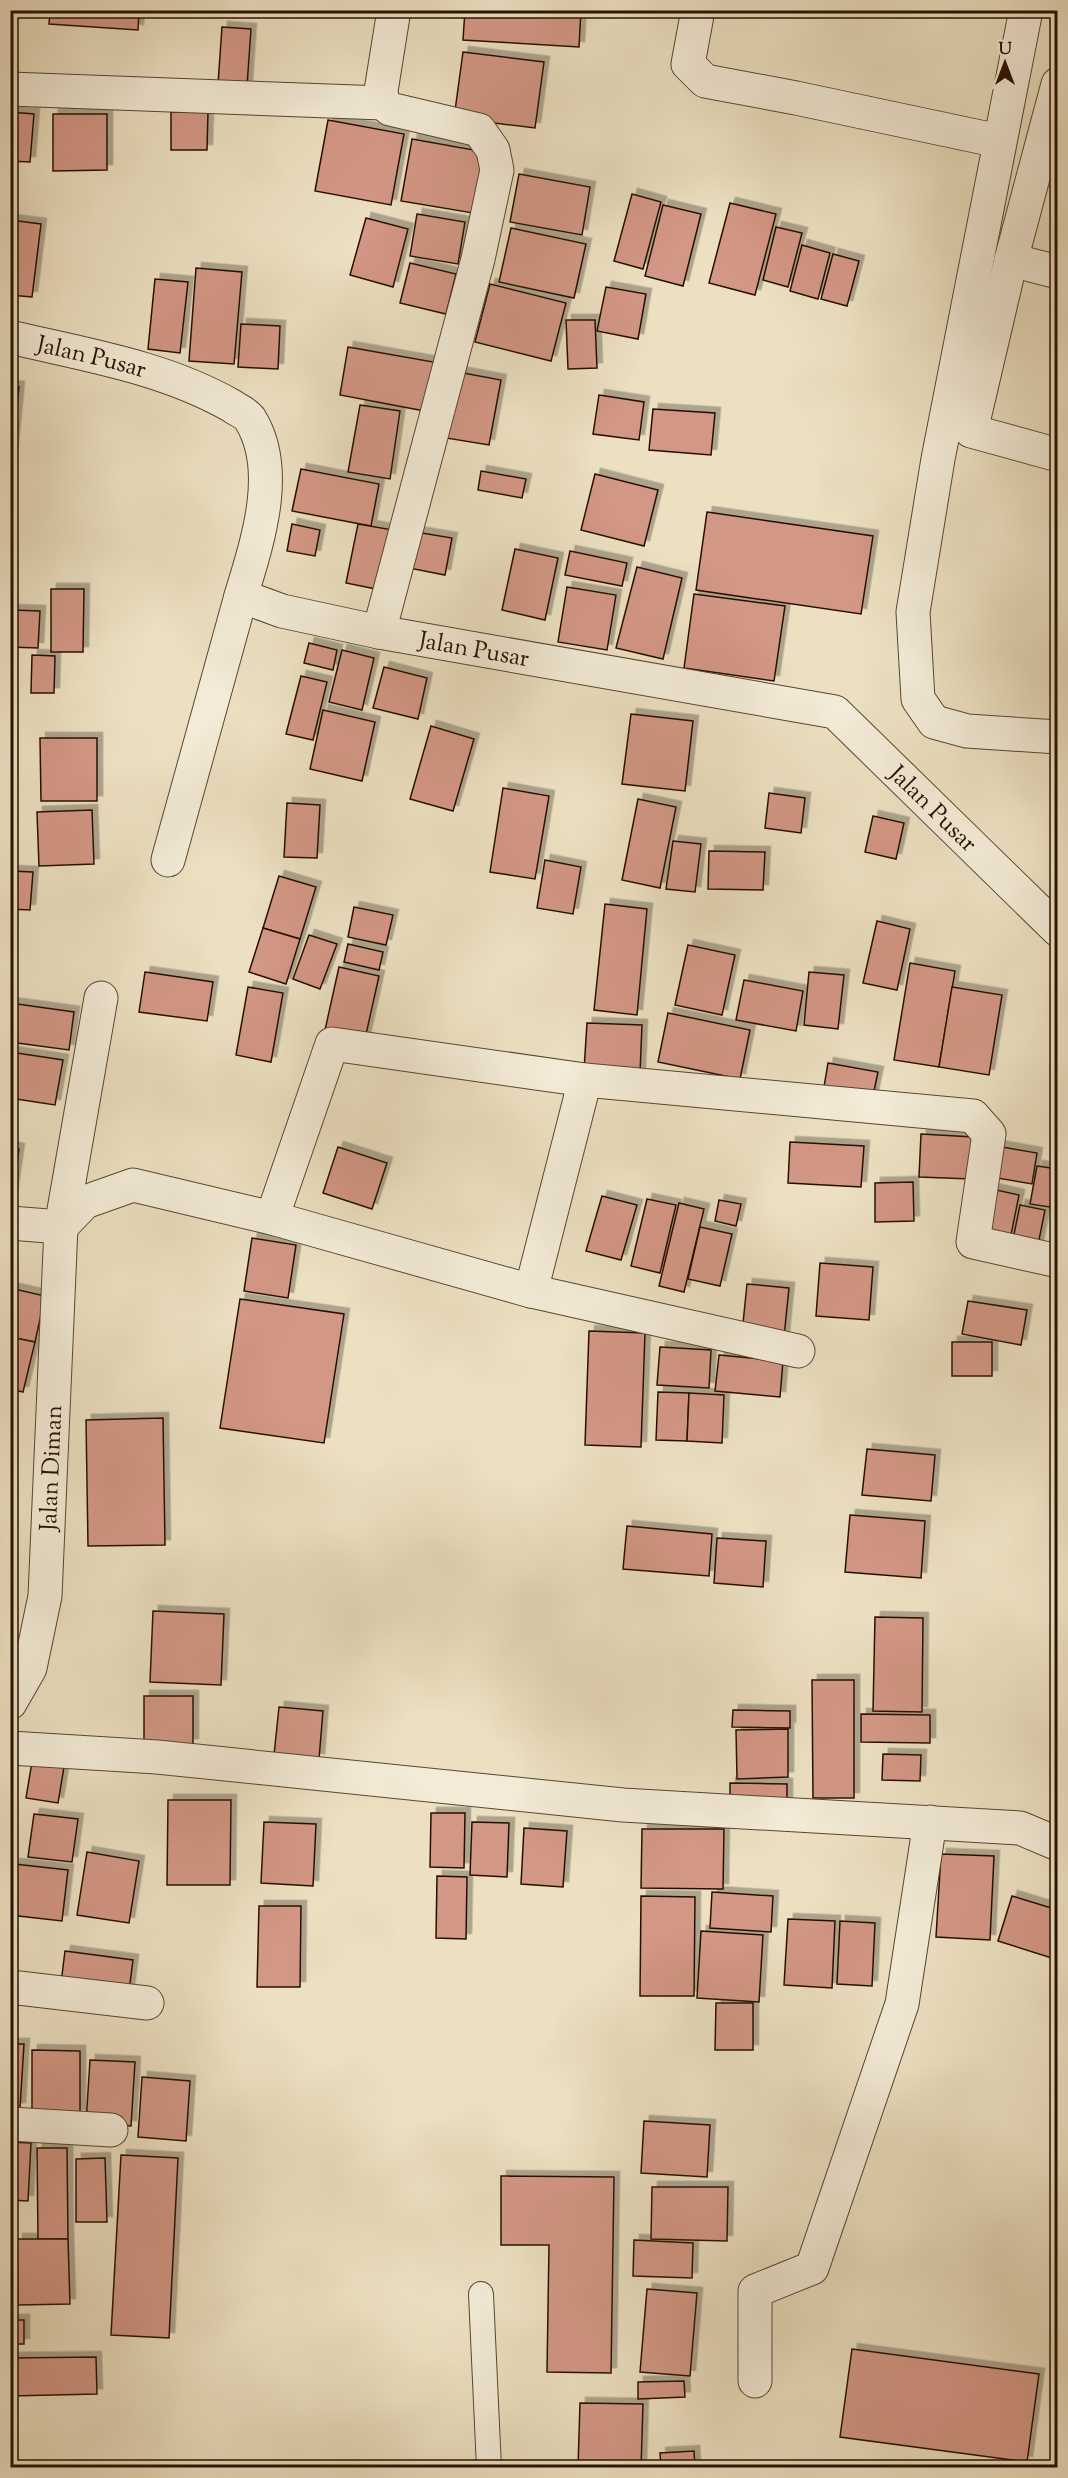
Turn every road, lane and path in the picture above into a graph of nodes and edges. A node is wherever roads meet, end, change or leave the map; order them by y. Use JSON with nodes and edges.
{"nodes":[{"id":1,"x":393,"y":10,"type":"edge"},
{"id":2,"x":698,"y":10,"type":"edge"},
{"id":3,"x":1026,"y":10,"type":"edge"},
{"id":4,"x":1058,"y":84,"type":"edge"},
{"id":5,"x":10,"y":89,"type":"edge"},
{"id":6,"x":383,"y":103,"type":"junction"},
{"id":7,"x":999,"y":141,"type":"junction"},
{"id":8,"x":1011,"y":260,"type":"junction"},
{"id":9,"x":1058,"y":272,"type":"edge"},
{"id":10,"x":10,"y":337,"type":"edge"},
{"id":11,"x":1058,"y":455,"type":"edge"},
{"id":12,"x":241,"y":596,"type":"junction"},
{"id":13,"x":379,"y":632,"type":"junction"},
{"id":14,"x":1058,"y":737,"type":"edge"},
{"id":15,"x":168,"y":860,"type":"dead end"},
{"id":16,"x":1058,"y":930,"type":"edge"},
{"id":17,"x":101,"y":998,"type":"dead end"},
{"id":18,"x":585,"y":1080,"type":"junction"},
{"id":19,"x":272,"y":1218,"type":"junction"},
{"id":20,"x":10,"y":1223,"type":"edge"},
{"id":21,"x":61,"y":1227,"type":"junction"},
{"id":22,"x":1058,"y":1261,"type":"edge"},
{"id":23,"x":531,"y":1291,"type":"junction"},
{"id":24,"x":798,"y":1351,"type":"dead end"},
{"id":25,"x":10,"y":1703,"type":"edge"},
{"id":26,"x":10,"y":1748,"type":"edge"},
{"id":27,"x":930,"y":1822,"type":"junction"},
{"id":28,"x":1058,"y":1844,"type":"edge"},
{"id":29,"x":10,"y":1987,"type":"edge"},
{"id":30,"x":147,"y":2003,"type":"dead end"},
{"id":31,"x":10,"y":2124,"type":"edge"},
{"id":32,"x":111,"y":2130,"type":"dead end"},
{"id":33,"x":481,"y":2294,"type":"dead end"},
{"id":34,"x":755,"y":2382,"type":"dead end"},
{"id":35,"x":489,"y":2468,"type":"edge"}],
"edges":[{"from":1,"to":6,"type":"street"},
{"from":2,"to":7,"type":"street"},
{"from":3,"to":7,"type":"street"},
{"from":4,"to":8,"type":"street"},
{"from":5,"to":6,"type":"street"},
{"from":6,"to":13,"type":"street"},
{"from":7,"to":14,"type":"street"},
{"from":8,"to":9,"type":"street"},
{"from":8,"to":11,"type":"street"},
{"from":10,"to":12,"type":"street","name":"Jalan Pusar"},
{"from":12,"to":13,"type":"street","name":"Jalan Pusar"},
{"from":12,"to":15,"type":"street"},
{"from":13,"to":16,"type":"street","name":"Jalan Pusar"},
{"from":17,"to":21,"type":"street","name":"Jalan Diman"},
{"from":18,"to":19,"type":"street"},
{"from":18,"to":22,"type":"street"},
{"from":18,"to":23,"type":"street"},
{"from":19,"to":21,"type":"street"},
{"from":19,"to":23,"type":"street"},
{"from":20,"to":21,"type":"street"},
{"from":21,"to":25,"type":"street","name":"Jalan Diman"},
{"from":23,"to":24,"type":"street"},
{"from":26,"to":27,"type":"street"},
{"from":27,"to":28,"type":"street"},
{"from":27,"to":34,"type":"street"},
{"from":29,"to":30,"type":"street"},
{"from":31,"to":32,"type":"street"},
{"from":33,"to":35,"type":"lane"}]}
